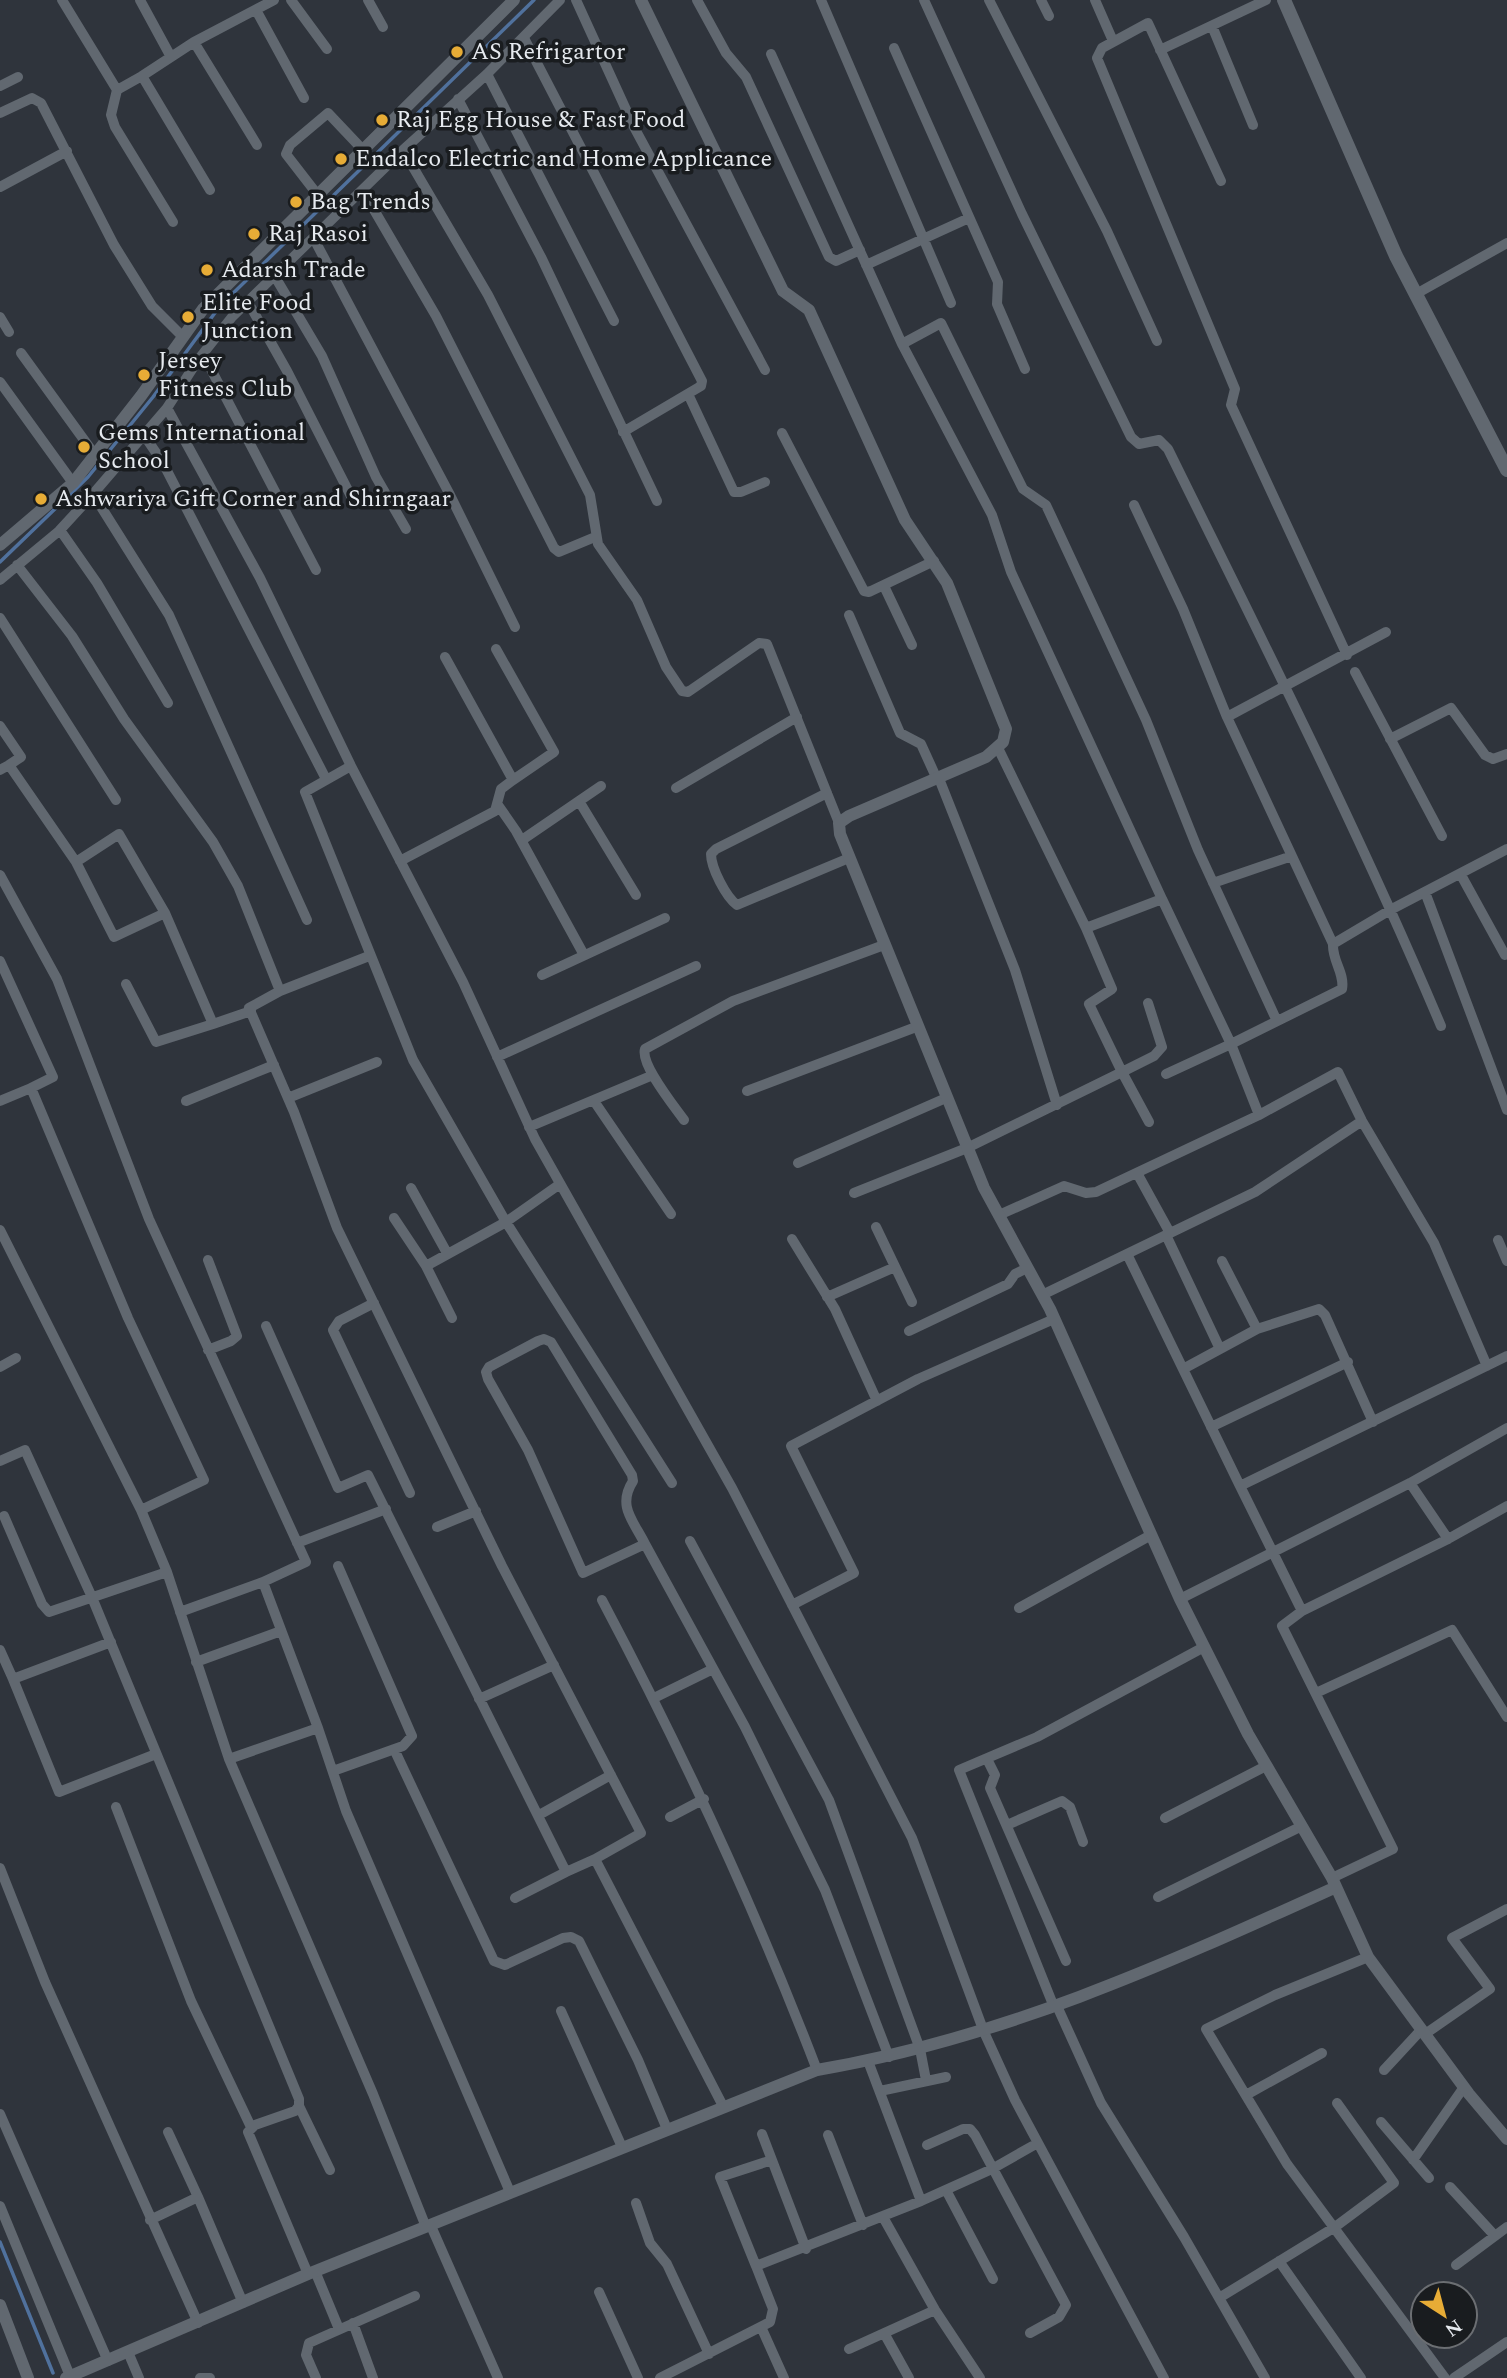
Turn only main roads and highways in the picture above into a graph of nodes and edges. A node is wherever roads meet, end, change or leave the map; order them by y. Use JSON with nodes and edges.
{"nodes":[{"id":1,"x":1284,"y":0,"type":"edge"},
{"id":2,"x":1507,"y":470,"type":"edge"}],
"edges":[{"from":1,"to":2,"type":"main road"}]}
